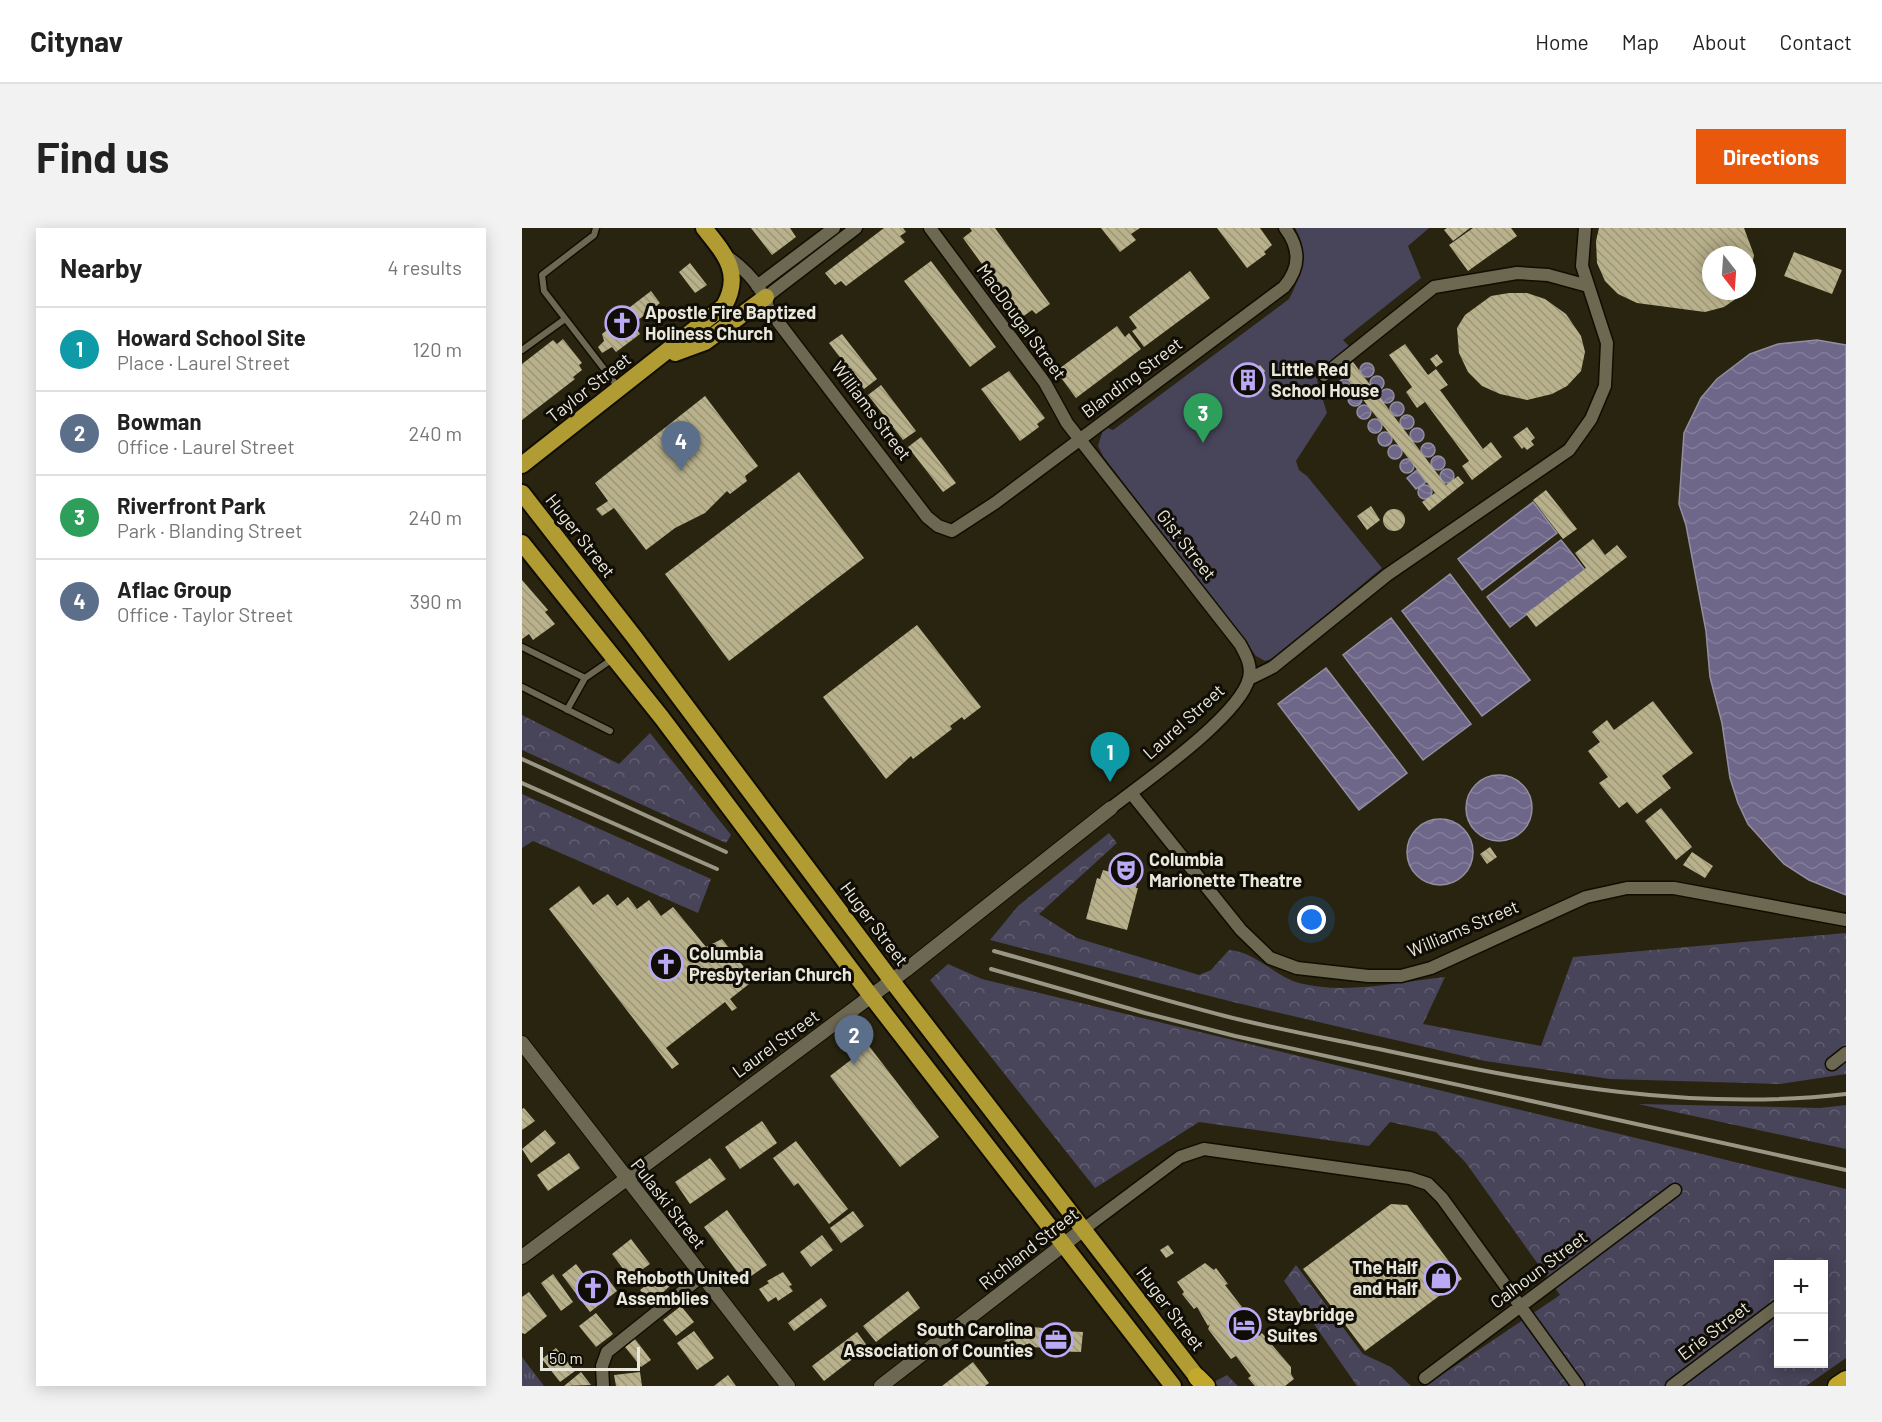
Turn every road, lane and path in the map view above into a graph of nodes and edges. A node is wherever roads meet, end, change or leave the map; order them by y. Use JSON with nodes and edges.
{"nodes":[{"id":1,"x":596,"y":228,"type":"edge"},
{"id":2,"x":704,"y":228,"type":"edge"},
{"id":3,"x":834,"y":228,"type":"edge"},
{"id":4,"x":856,"y":228,"type":"edge"},
{"id":5,"x":930,"y":228,"type":"edge"},
{"id":6,"x":1285,"y":228,"type":"edge"},
{"id":7,"x":1585,"y":228,"type":"edge"},
{"id":8,"x":728,"y":257,"type":"junction"},
{"id":9,"x":1588,"y":286,"type":"junction"},
{"id":10,"x":762,"y":292,"type":"junction"},
{"id":11,"x":565,"y":319,"type":"junction"},
{"id":12,"x":522,"y":350,"type":"edge"},
{"id":13,"x":660,"y":358,"type":"junction"},
{"id":14,"x":1324,"y":375,"type":"dead end"},
{"id":15,"x":620,"y":389,"type":"junction"},
{"id":16,"x":1080,"y":440,"type":"junction"},
{"id":17,"x":522,"y":465,"type":"edge"},
{"id":18,"x":522,"y":494,"type":"edge"},
{"id":19,"x":945,"y":530,"type":"joint"},
{"id":20,"x":522,"y":543,"type":"edge"},
{"id":21,"x":522,"y":647,"type":"edge"},
{"id":22,"x":614,"y":657,"type":"junction"},
{"id":23,"x":585,"y":678,"type":"junction"},
{"id":24,"x":1249,"y":679,"type":"junction"},
{"id":25,"x":522,"y":687,"type":"edge"},
{"id":26,"x":567,"y":710,"type":"junction"},
{"id":27,"x":610,"y":731,"type":"dead end"},
{"id":28,"x":1131,"y":793,"type":"junction"},
{"id":29,"x":1111,"y":808,"type":"joint"},
{"id":30,"x":1846,"y":920,"type":"edge"},
{"id":31,"x":892,"y":981,"type":"junction"},
{"id":32,"x":871,"y":996,"type":"junction"},
{"id":33,"x":522,"y":1043,"type":"edge"},
{"id":34,"x":1846,"y":1053,"type":"edge"},
{"id":35,"x":1832,"y":1064,"type":"dead end"},
{"id":36,"x":625,"y":1178,"type":"junction"},
{"id":37,"x":1675,"y":1190,"type":"dead end"},
{"id":38,"x":1085,"y":1228,"type":"junction"},
{"id":39,"x":1063,"y":1245,"type":"junction"},
{"id":40,"x":522,"y":1257,"type":"edge"},
{"id":41,"x":702,"y":1276,"type":"junction"},
{"id":42,"x":1522,"y":1306,"type":"junction"},
{"id":43,"x":1774,"y":1310,"type":"edge"},
{"id":44,"x":1425,"y":1378,"type":"dead end"},
{"id":45,"x":1846,"y":1380,"type":"edge"},
{"id":46,"x":1201,"y":1383,"type":"edge"},
{"id":47,"x":603,"y":1386,"type":"edge"},
{"id":48,"x":788,"y":1386,"type":"edge"},
{"id":49,"x":881,"y":1386,"type":"edge"},
{"id":50,"x":1173,"y":1386,"type":"edge"},
{"id":51,"x":1578,"y":1386,"type":"edge"},
{"id":52,"x":1672,"y":1386,"type":"edge"},
{"id":53,"x":1837,"y":1386,"type":"edge"}],
"edges":[{"from":1,"to":11,"type":"lane"},
{"from":2,"to":8,"type":"highway","name":"Williams Street"},
{"from":3,"to":10,"type":"street"},
{"from":4,"to":10,"type":"street"},
{"from":5,"to":16,"type":"street","name":"MacDougal Street"},
{"from":6,"to":16,"type":"street","name":"Blanding Street"},
{"from":7,"to":9,"type":"street","name":"Laurel Street"},
{"from":8,"to":10,"type":"street","name":"Williams Street"},
{"from":8,"to":13,"type":"highway","name":"Taylor Street"},
{"from":9,"to":14,"type":"street"},
{"from":9,"to":24,"type":"street","name":"Laurel Street"},
{"from":10,"to":13,"type":"highway"},
{"from":10,"to":19,"type":"street","name":"Williams Street"},
{"from":11,"to":12,"type":"lane"},
{"from":11,"to":15,"type":"lane"},
{"from":13,"to":15,"type":"highway","name":"Taylor Street"},
{"from":15,"to":17,"type":"highway","name":"Taylor Street"},
{"from":16,"to":19,"type":"street","name":"Blanding Street"},
{"from":16,"to":24,"type":"street","name":"Gist Street"},
{"from":18,"to":31,"type":"highway","name":"Huger Street"},
{"from":20,"to":22,"type":"highway"},
{"from":21,"to":23,"type":"lane"},
{"from":22,"to":23,"type":"lane"},
{"from":22,"to":32,"type":"highway"},
{"from":23,"to":26,"type":"lane"},
{"from":24,"to":28,"type":"street","name":"Laurel Street"},
{"from":25,"to":26,"type":"lane"},
{"from":26,"to":27,"type":"lane"},
{"from":28,"to":29,"type":"street","name":"Laurel Street"},
{"from":28,"to":30,"type":"street","name":"Williams Street"},
{"from":29,"to":31,"type":"street","name":"Laurel Street"},
{"from":31,"to":32,"type":"street","name":"Laurel Street"},
{"from":31,"to":38,"type":"highway","name":"Huger Street"},
{"from":32,"to":36,"type":"street","name":"Laurel Street"},
{"from":32,"to":39,"type":"highway"},
{"from":33,"to":36,"type":"street","name":"Pulaski Street"},
{"from":34,"to":35,"type":"street"},
{"from":36,"to":40,"type":"street","name":"Laurel Street"},
{"from":36,"to":41,"type":"street","name":"Pulaski Street"},
{"from":37,"to":42,"type":"street","name":"Calhoun Street"},
{"from":38,"to":39,"type":"street","name":"Richland Street"},
{"from":38,"to":42,"type":"street","name":"Richland Street"},
{"from":38,"to":46,"type":"highway","name":"Huger Street"},
{"from":39,"to":49,"type":"street","name":"Richland Street"},
{"from":39,"to":50,"type":"highway"},
{"from":41,"to":47,"type":"street"},
{"from":41,"to":48,"type":"street","name":"Pulaski Street"},
{"from":42,"to":44,"type":"street","name":"Calhoun Street"},
{"from":42,"to":51,"type":"street"},
{"from":43,"to":52,"type":"street","name":"Erie Street"},
{"from":45,"to":53,"type":"highway"}]}
